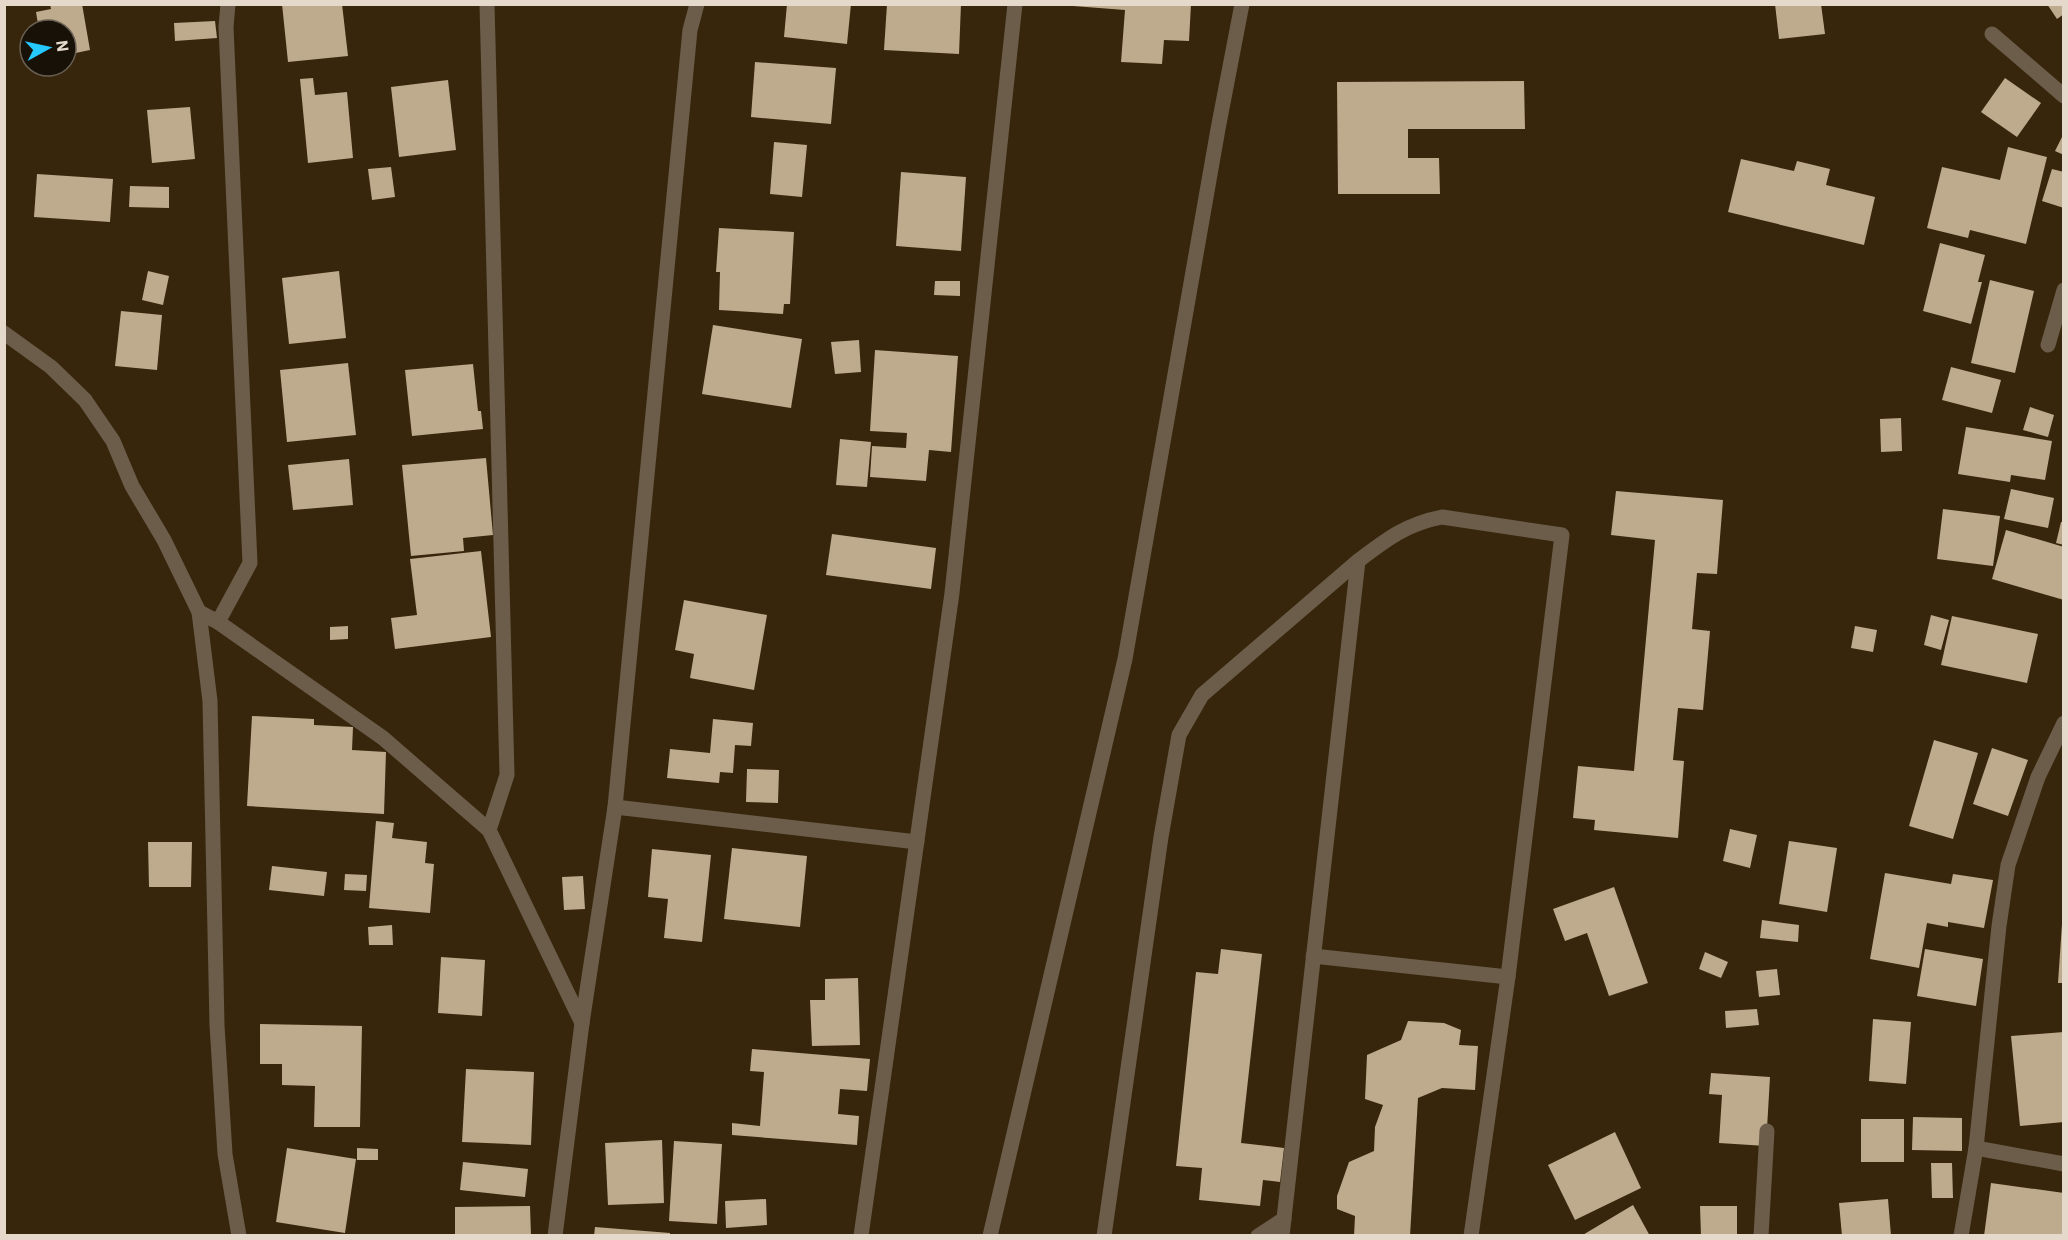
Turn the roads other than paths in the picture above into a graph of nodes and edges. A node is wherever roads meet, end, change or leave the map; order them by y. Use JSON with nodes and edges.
{"nodes":[{"id":1,"x":228,"y":4,"type":"edge"},
{"id":2,"x":487,"y":4,"type":"edge"},
{"id":3,"x":697,"y":4,"type":"edge"},
{"id":4,"x":1015,"y":4,"type":"edge"},
{"id":5,"x":1242,"y":4,"type":"edge"},
{"id":6,"x":1992,"y":34,"type":"dead end"},
{"id":7,"x":2064,"y":96,"type":"edge"},
{"id":8,"x":2064,"y":290,"type":"edge"},
{"id":9,"x":4,"y":333,"type":"edge"},
{"id":10,"x":2048,"y":345,"type":"dead end"},
{"id":11,"x":1358,"y":561,"type":"junction"},
{"id":12,"x":199,"y":612,"type":"junction"},
{"id":13,"x":218,"y":622,"type":"junction"},
{"id":14,"x":2064,"y":723,"type":"edge"},
{"id":15,"x":615,"y":807,"type":"junction"},
{"id":16,"x":489,"y":830,"type":"junction"},
{"id":17,"x":917,"y":842,"type":"junction"},
{"id":18,"x":1313,"y":956,"type":"junction"},
{"id":19,"x":1508,"y":977,"type":"junction"},
{"id":20,"x":582,"y":1023,"type":"junction"},
{"id":21,"x":1767,"y":1131,"type":"dead end"},
{"id":22,"x":1976,"y":1148,"type":"junction"},
{"id":23,"x":2064,"y":1164,"type":"edge"},
{"id":24,"x":1284,"y":1219,"type":"junction"},
{"id":25,"x":239,"y":1236,"type":"edge"},
{"id":26,"x":555,"y":1236,"type":"edge"},
{"id":27,"x":861,"y":1236,"type":"edge"},
{"id":28,"x":990,"y":1236,"type":"edge"},
{"id":29,"x":1104,"y":1236,"type":"edge"},
{"id":30,"x":1258,"y":1236,"type":"edge"},
{"id":31,"x":1282,"y":1236,"type":"edge"},
{"id":32,"x":1471,"y":1236,"type":"edge"},
{"id":33,"x":1761,"y":1236,"type":"edge"},
{"id":34,"x":1961,"y":1236,"type":"edge"}],
"edges":[{"from":1,"to":13,"type":"street"},
{"from":2,"to":16,"type":"street"},
{"from":3,"to":15,"type":"street"},
{"from":4,"to":17,"type":"street"},
{"from":5,"to":28,"type":"street"},
{"from":6,"to":7,"type":"street"},
{"from":8,"to":10,"type":"street"},
{"from":9,"to":12,"type":"street"},
{"from":11,"to":18,"type":"street"},
{"from":11,"to":19,"type":"street"},
{"from":11,"to":29,"type":"street"},
{"from":12,"to":13,"type":"street"},
{"from":12,"to":25,"type":"street"},
{"from":13,"to":16,"type":"street"},
{"from":14,"to":22,"type":"street"},
{"from":15,"to":17,"type":"street"},
{"from":15,"to":20,"type":"street"},
{"from":16,"to":20,"type":"street"},
{"from":17,"to":27,"type":"street"},
{"from":18,"to":19,"type":"street"},
{"from":18,"to":24,"type":"street"},
{"from":19,"to":32,"type":"street"},
{"from":20,"to":26,"type":"street"},
{"from":21,"to":33,"type":"street"},
{"from":22,"to":23,"type":"street"},
{"from":22,"to":34,"type":"street"},
{"from":24,"to":30,"type":"street"},
{"from":24,"to":31,"type":"street"}]}
